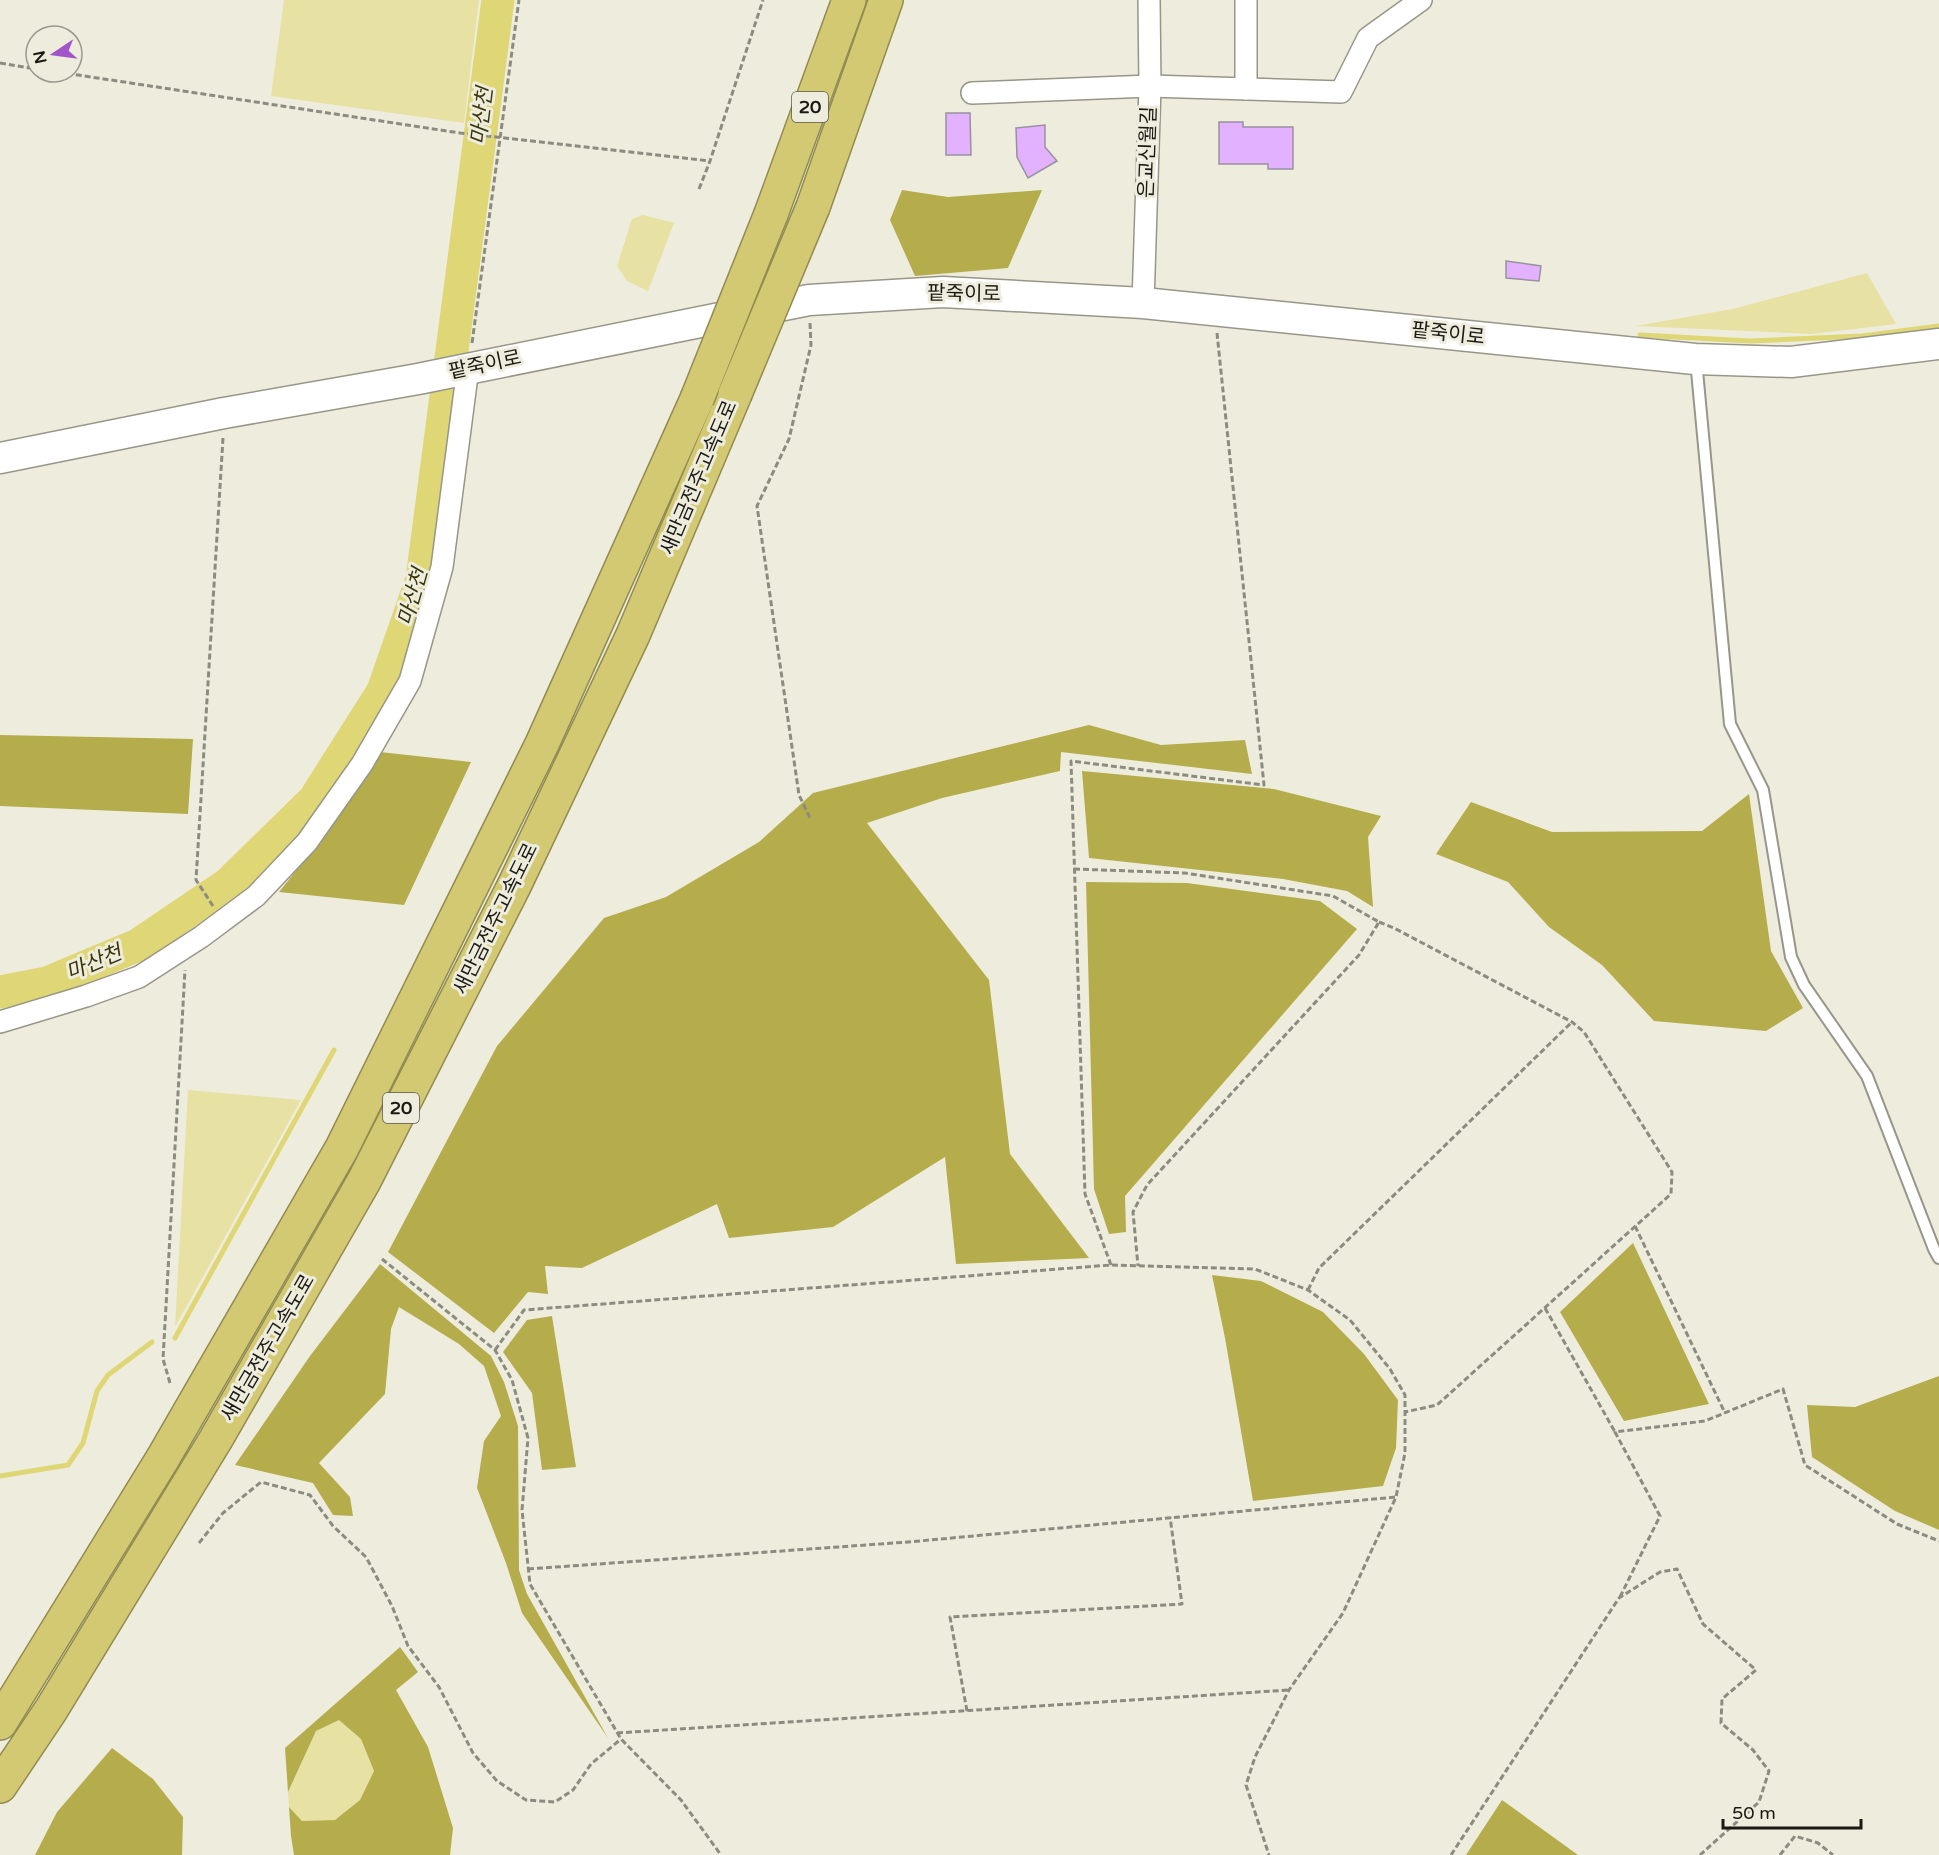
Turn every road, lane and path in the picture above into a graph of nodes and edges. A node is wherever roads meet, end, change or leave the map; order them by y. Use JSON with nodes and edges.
{"nodes":[{"id":1,"x":519,"y":0,"type":"edge"},
{"id":2,"x":763,"y":0,"type":"edge"},
{"id":3,"x":849,"y":0,"type":"edge"},
{"id":4,"x":886,"y":0,"type":"edge"},
{"id":5,"x":1149,"y":0,"type":"edge"},
{"id":6,"x":1246,"y":0,"type":"edge"},
{"id":7,"x":1421,"y":0,"type":"edge"},
{"id":8,"x":1399,"y":8,"type":"edge"},
{"id":9,"x":0,"y":63,"type":"edge"},
{"id":10,"x":24,"y":67,"type":"edge"},
{"id":11,"x":84,"y":76,"type":"edge"},
{"id":12,"x":1150,"y":86,"type":"junction"},
{"id":13,"x":1246,"y":89,"type":"junction"},
{"id":14,"x":972,"y":93,"type":"dead end"},
{"id":15,"x":501,"y":137,"type":"junction"},
{"id":16,"x":710,"y":161,"type":"junction"},
{"id":17,"x":699,"y":189,"type":"dead end"},
{"id":18,"x":809,"y":300,"type":"junction"},
{"id":19,"x":1143,"y":303,"type":"junction"},
{"id":20,"x":1214,"y":310,"type":"junction"},
{"id":21,"x":1939,"y":344,"type":"edge"},
{"id":22,"x":1695,"y":359,"type":"junction"},
{"id":23,"x":465,"y":369,"type":"junction"},
{"id":24,"x":224,"y":413,"type":"junction"},
{"id":25,"x":0,"y":458,"type":"edge"},
{"id":26,"x":810,"y":818,"type":"dead end"},
{"id":27,"x":1074,"y":869,"type":"junction"},
{"id":28,"x":224,"y":921,"type":"junction"},
{"id":29,"x":1379,"y":922,"type":"junction"},
{"id":30,"x":186,"y":946,"type":"junction"},
{"id":31,"x":0,"y":1022,"type":"edge"},
{"id":32,"x":1572,"y":1022,"type":"junction"},
{"id":33,"x":1635,"y":1226,"type":"junction"},
{"id":34,"x":1939,"y":1258,"type":"edge"},
{"id":35,"x":382,"y":1259,"type":"dead end"},
{"id":36,"x":1111,"y":1265,"type":"junction"},
{"id":37,"x":1138,"y":1266,"type":"junction"},
{"id":38,"x":1308,"y":1290,"type":"junction"},
{"id":39,"x":1545,"y":1308,"type":"junction"},
{"id":40,"x":495,"y":1350,"type":"junction"},
{"id":41,"x":170,"y":1383,"type":"dead end"},
{"id":42,"x":1405,"y":1412,"type":"junction"},
{"id":43,"x":1725,"y":1413,"type":"junction"},
{"id":44,"x":1615,"y":1432,"type":"junction"},
{"id":45,"x":1396,"y":1497,"type":"junction"},
{"id":46,"x":1170,"y":1517,"type":"junction"},
{"id":47,"x":1939,"y":1541,"type":"edge"},
{"id":48,"x":199,"y":1543,"type":"dead end"},
{"id":49,"x":528,"y":1569,"type":"junction"},
{"id":50,"x":1619,"y":1598,"type":"junction"},
{"id":51,"x":1289,"y":1690,"type":"junction"},
{"id":52,"x":967,"y":1711,"type":"junction"},
{"id":53,"x":0,"y":1723,"type":"edge"},
{"id":54,"x":617,"y":1733,"type":"junction"},
{"id":55,"x":621,"y":1739,"type":"junction"},
{"id":56,"x":0,"y":1786,"type":"edge"},
{"id":57,"x":721,"y":1855,"type":"edge"},
{"id":58,"x":1269,"y":1855,"type":"edge"},
{"id":59,"x":1451,"y":1855,"type":"edge"},
{"id":60,"x":1700,"y":1855,"type":"edge"},
{"id":61,"x":1780,"y":1855,"type":"edge"},
{"id":62,"x":1833,"y":1855,"type":"edge"}],
"edges":[{"from":1,"to":15,"type":"path"},
{"from":2,"to":16,"type":"path"},
{"from":3,"to":53,"type":"highway","name":"새만금전주고속도로","number":"20","bridge":true},
{"from":4,"to":56,"type":"highway","name":"새만금전주고속도로","number":"20","bridge":true},
{"from":5,"to":12,"type":"street","name":"은교신월길"},
{"from":6,"to":13,"type":"street"},
{"from":7,"to":8,"type":"street"},
{"from":8,"to":13,"type":"street"},
{"from":9,"to":10,"type":"path"},
{"from":11,"to":15,"type":"path"},
{"from":12,"to":13,"type":"street"},
{"from":12,"to":14,"type":"street"},
{"from":12,"to":19,"type":"street","name":"은교신월길"},
{"from":15,"to":16,"type":"path"},
{"from":15,"to":23,"type":"path"},
{"from":16,"to":17,"type":"path"},
{"from":18,"to":19,"type":"street","name":"팥죽이로"},
{"from":18,"to":23,"type":"street","name":"팥죽이로"},
{"from":18,"to":26,"type":"path"},
{"from":19,"to":20,"type":"street","name":"팥죽이로"},
{"from":20,"to":22,"type":"street","name":"팥죽이로"},
{"from":20,"to":27,"type":"path"},
{"from":21,"to":22,"type":"street","name":"팥죽이로"},
{"from":22,"to":34,"type":"lane"},
{"from":23,"to":24,"type":"street","name":"팥죽이로"},
{"from":23,"to":28,"type":"street"},
{"from":24,"to":25,"type":"street","name":"팥죽이로"},
{"from":24,"to":28,"type":"path"},
{"from":27,"to":29,"type":"path"},
{"from":27,"to":36,"type":"path"},
{"from":28,"to":30,"type":"street"},
{"from":29,"to":32,"type":"path"},
{"from":29,"to":37,"type":"path"},
{"from":30,"to":31,"type":"street"},
{"from":30,"to":41,"type":"path"},
{"from":32,"to":33,"type":"path"},
{"from":32,"to":38,"type":"path"},
{"from":33,"to":39,"type":"path"},
{"from":33,"to":43,"type":"path"},
{"from":35,"to":40,"type":"path"},
{"from":36,"to":37,"type":"path"},
{"from":36,"to":40,"type":"path"},
{"from":37,"to":38,"type":"path"},
{"from":38,"to":42,"type":"path"},
{"from":39,"to":42,"type":"path"},
{"from":39,"to":44,"type":"path"},
{"from":40,"to":49,"type":"path"},
{"from":42,"to":45,"type":"path"},
{"from":43,"to":44,"type":"path"},
{"from":43,"to":47,"type":"path"},
{"from":44,"to":50,"type":"path"},
{"from":45,"to":46,"type":"path"},
{"from":45,"to":51,"type":"path"},
{"from":46,"to":49,"type":"path"},
{"from":46,"to":52,"type":"path"},
{"from":48,"to":55,"type":"path"},
{"from":49,"to":54,"type":"path"},
{"from":50,"to":59,"type":"path"},
{"from":50,"to":60,"type":"path"},
{"from":51,"to":52,"type":"path"},
{"from":51,"to":58,"type":"path"},
{"from":52,"to":54,"type":"path"},
{"from":54,"to":55,"type":"path"},
{"from":55,"to":57,"type":"path"},
{"from":61,"to":62,"type":"path"}]}
